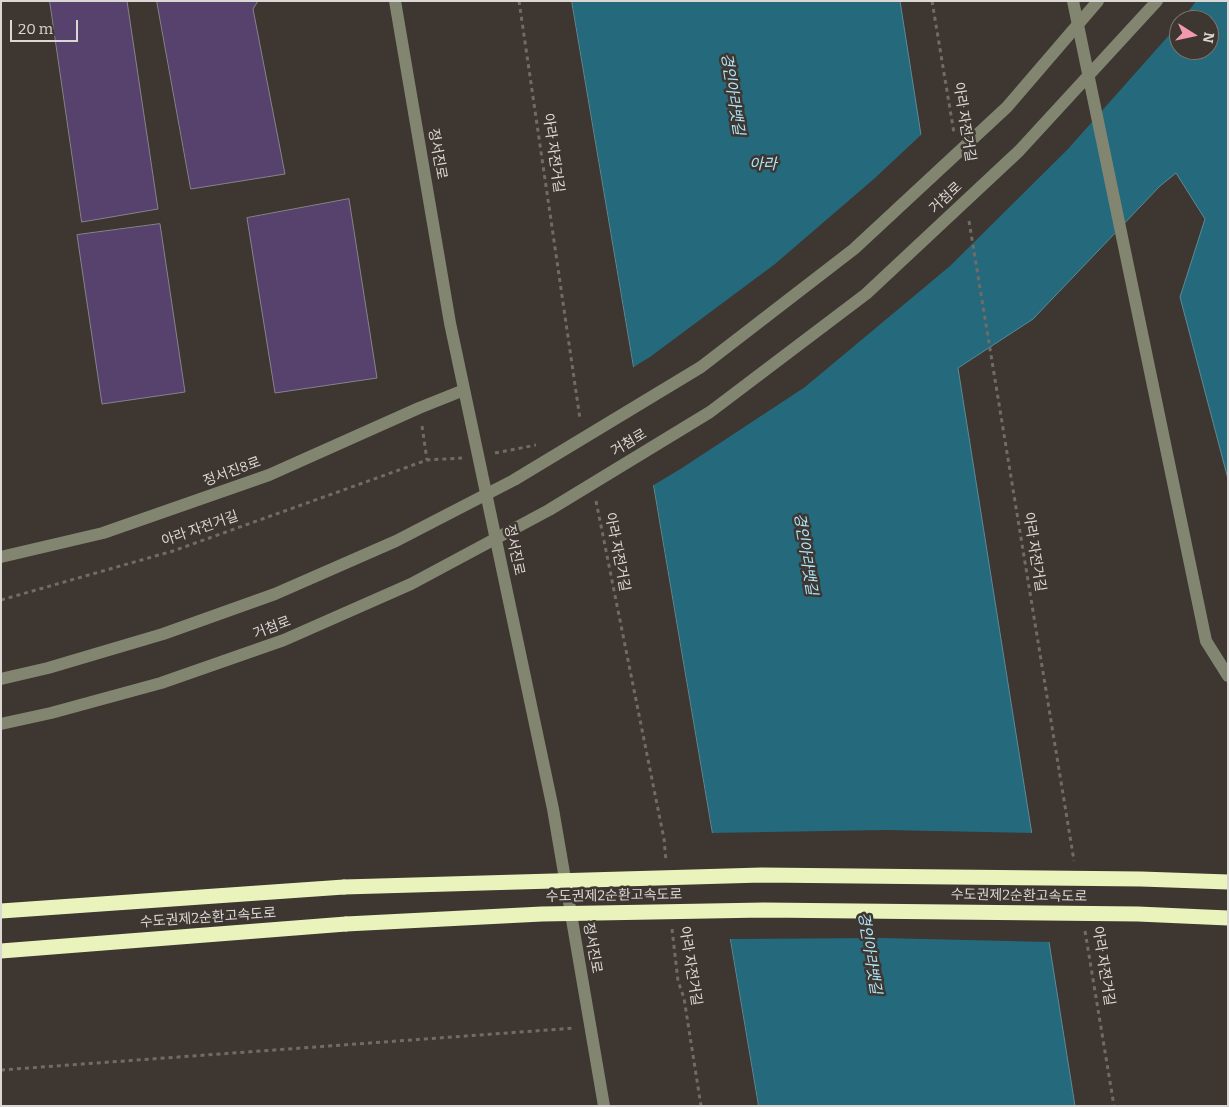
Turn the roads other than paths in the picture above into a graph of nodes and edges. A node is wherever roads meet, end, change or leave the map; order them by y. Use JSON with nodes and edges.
{"nodes":[{"id":1,"x":396,"y":1,"type":"edge"},
{"id":2,"x":1073,"y":1,"type":"edge"},
{"id":3,"x":1098,"y":1,"type":"edge"},
{"id":4,"x":1157,"y":1,"type":"edge"},
{"id":5,"x":464,"y":390,"type":"junction"},
{"id":6,"x":1,"y":558,"type":"edge"},
{"id":7,"x":1228,"y":676,"type":"edge"},
{"id":8,"x":1,"y":679,"type":"edge"},
{"id":9,"x":1,"y":724,"type":"edge"},
{"id":10,"x":1228,"y":882,"type":"edge"},
{"id":11,"x":1,"y":911,"type":"edge"},
{"id":12,"x":1228,"y":918,"type":"edge"},
{"id":13,"x":1,"y":951,"type":"edge"},
{"id":14,"x":604,"y":1106,"type":"edge"}],
"edges":[{"from":1,"to":5,"type":"street","name":"정서진로"},
{"from":2,"to":7,"type":"street"},
{"from":3,"to":8,"type":"street","name":"거첨로","bridge":true},
{"from":4,"to":9,"type":"street","name":"거첨로","bridge":true},
{"from":5,"to":6,"type":"street","name":"정서진8로"},
{"from":5,"to":14,"type":"street","name":"정서진로"},
{"from":10,"to":11,"type":"highway","name":"수도권제2순환고속도로","bridge":true},
{"from":12,"to":13,"type":"highway","name":"수도권제2순환고속도로","bridge":true}]}
